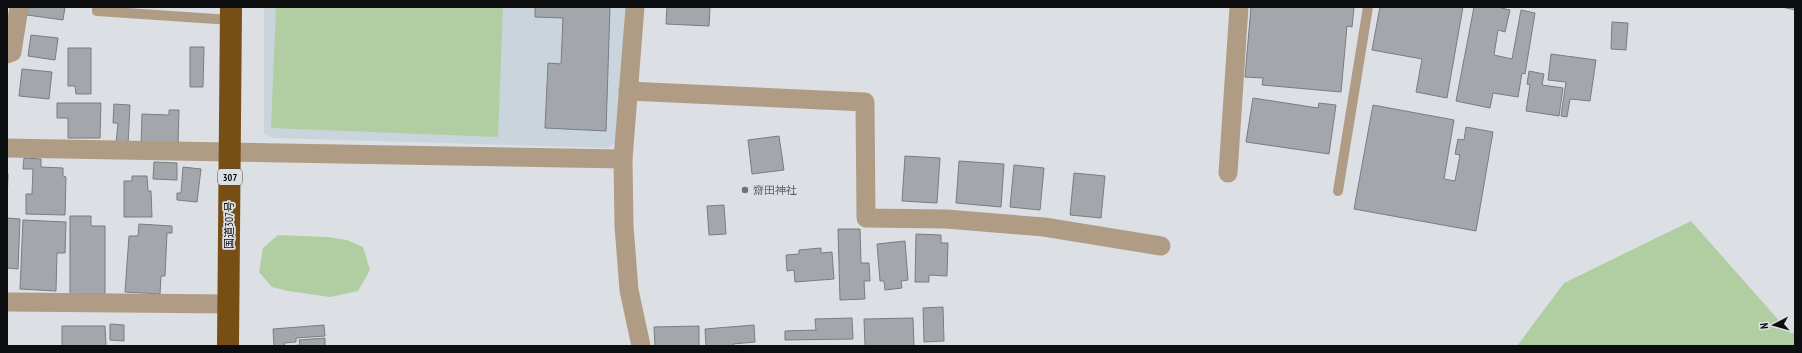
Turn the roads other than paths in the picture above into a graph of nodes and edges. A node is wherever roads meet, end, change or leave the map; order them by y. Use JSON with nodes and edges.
{"nodes":[{"id":1,"x":19,"y":7,"type":"edge"},
{"id":2,"x":97,"y":7,"type":"edge"},
{"id":3,"x":635,"y":7,"type":"edge"},
{"id":4,"x":1239,"y":7,"type":"edge"},
{"id":5,"x":1368,"y":7,"type":"edge"},
{"id":6,"x":231,"y":13,"type":"edge"},
{"id":7,"x":7,"y":54,"type":"edge"},
{"id":8,"x":628,"y":91,"type":"junction"},
{"id":9,"x":7,"y":148,"type":"edge"},
{"id":10,"x":230,"y":151,"type":"junction"},
{"id":11,"x":623,"y":158,"type":"junction"},
{"id":12,"x":1228,"y":173,"type":"dead end"},
{"id":13,"x":1338,"y":191,"type":"dead end"},
{"id":14,"x":1161,"y":246,"type":"dead end"},
{"id":15,"x":7,"y":302,"type":"edge"},
{"id":16,"x":229,"y":304,"type":"junction"},
{"id":17,"x":228,"y":346,"type":"edge"},
{"id":18,"x":641,"y":346,"type":"edge"}],
"edges":[{"from":1,"to":7,"type":"street"},
{"from":2,"to":6,"type":"lane"},
{"from":3,"to":8,"type":"street"},
{"from":4,"to":12,"type":"street"},
{"from":5,"to":13,"type":"lane"},
{"from":6,"to":10,"type":"highway","name":"国道307号","number":"307"},
{"from":8,"to":11,"type":"street"},
{"from":8,"to":14,"type":"street"},
{"from":9,"to":10,"type":"street"},
{"from":10,"to":11,"type":"street"},
{"from":10,"to":16,"type":"highway","name":"国道307号","number":"307"},
{"from":11,"to":18,"type":"street"},
{"from":15,"to":16,"type":"street"},
{"from":16,"to":17,"type":"highway","name":"国道307号","number":"307"}]}
